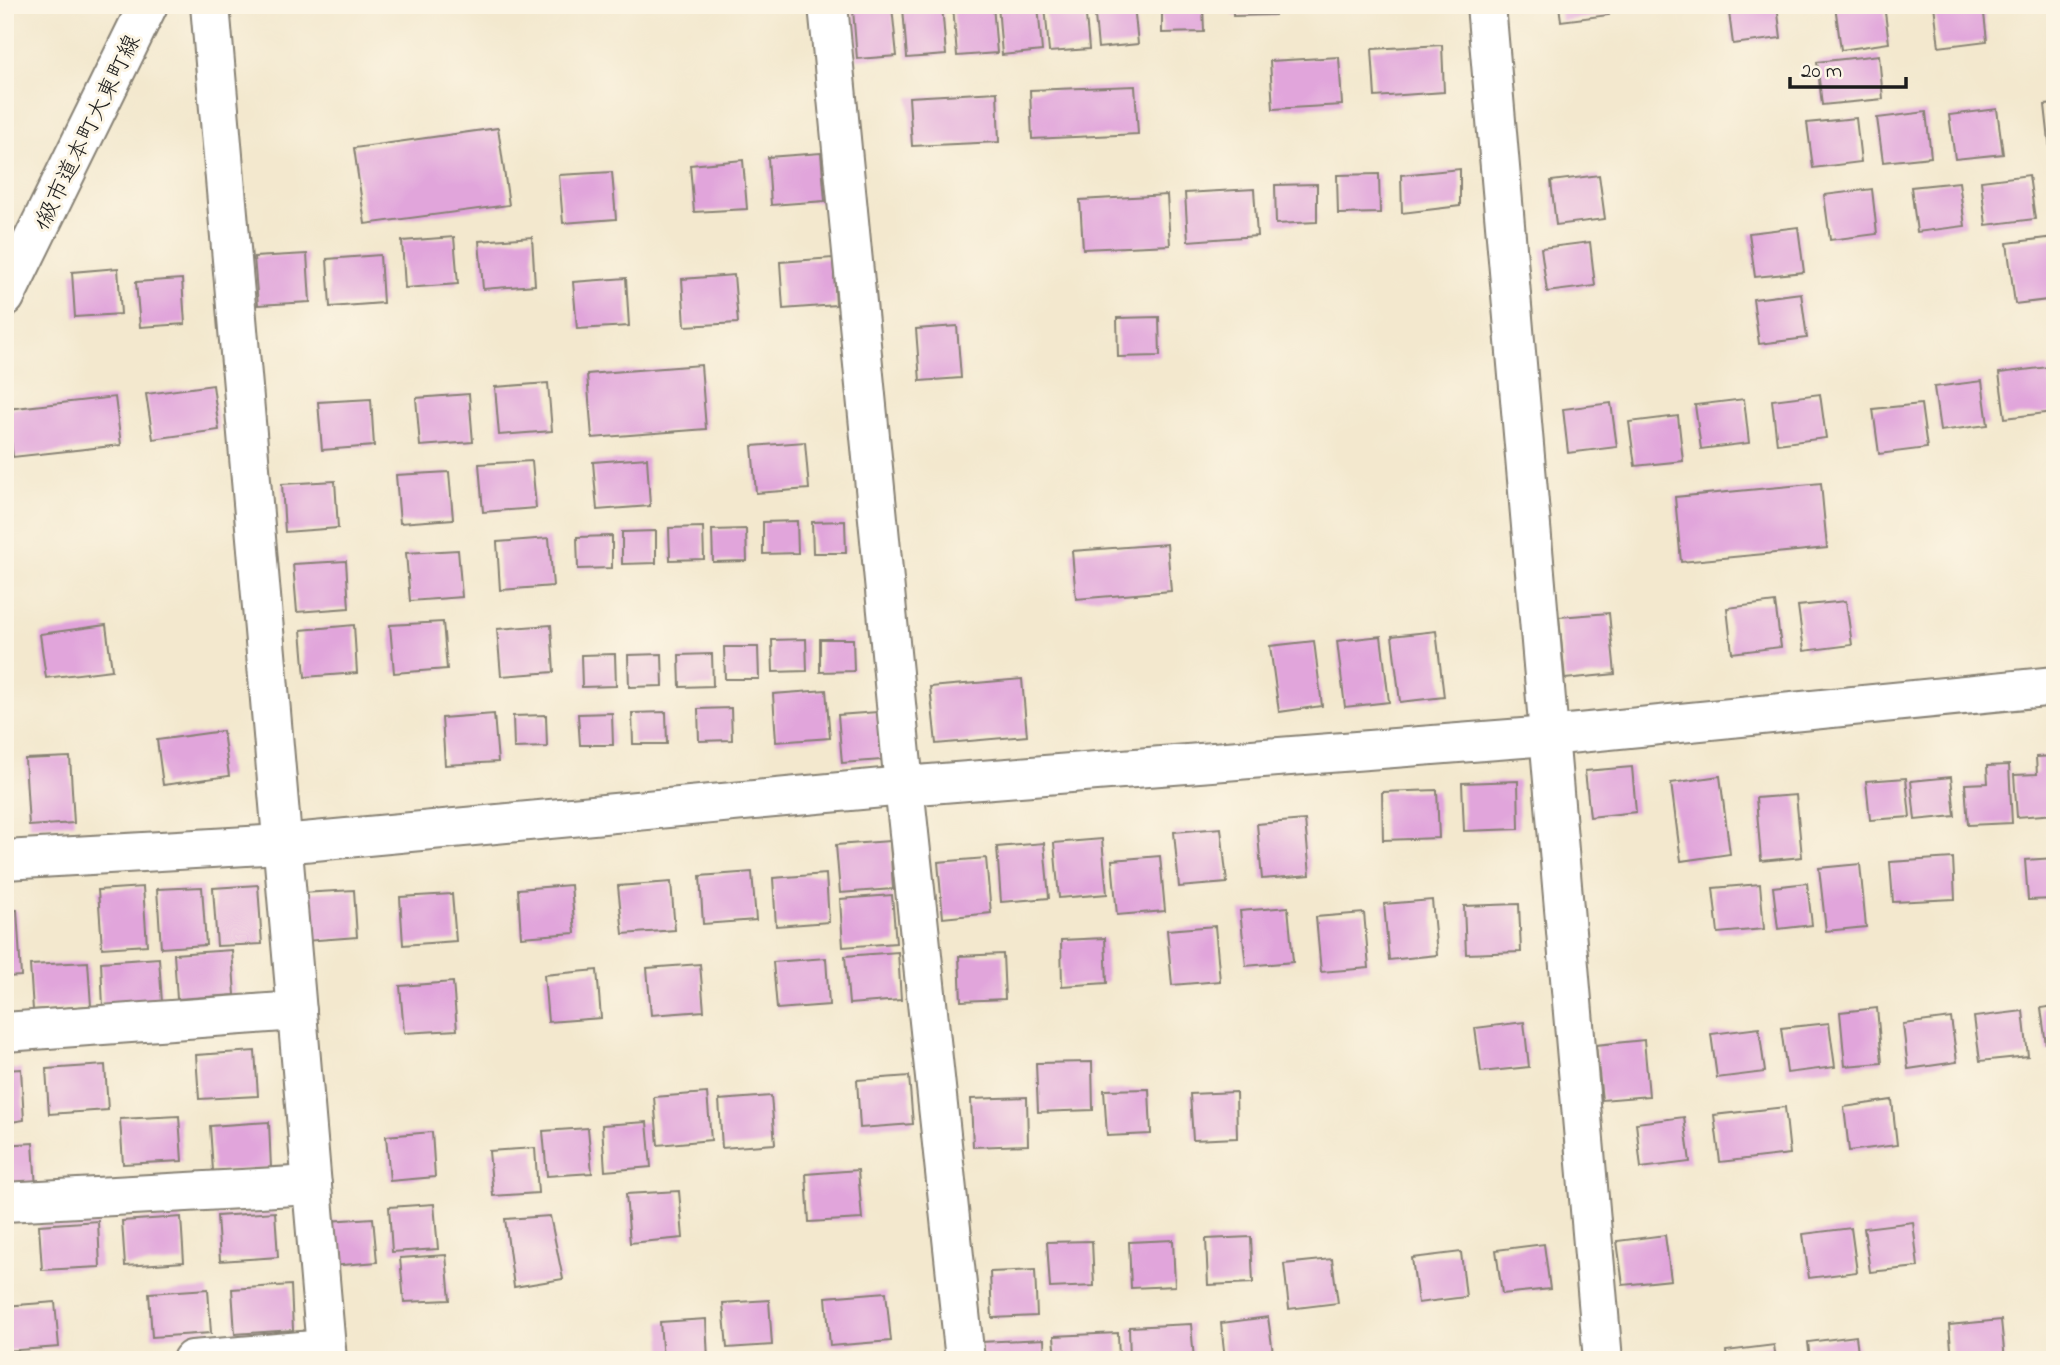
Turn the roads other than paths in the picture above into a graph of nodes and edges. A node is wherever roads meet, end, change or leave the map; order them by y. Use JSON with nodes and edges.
{"nodes":[{"id":1,"x":148,"y":5,"type":"edge"},
{"id":2,"x":210,"y":5,"type":"edge"},
{"id":3,"x":828,"y":5,"type":"edge"},
{"id":4,"x":1486,"y":5,"type":"edge"},
{"id":5,"x":5,"y":297,"type":"edge"},
{"id":6,"x":2055,"y":686,"type":"edge"},
{"id":7,"x":1548,"y":736,"type":"junction"},
{"id":8,"x":904,"y":786,"type":"junction"},
{"id":9,"x":282,"y":844,"type":"junction"},
{"id":10,"x":5,"y":860,"type":"edge"},
{"id":11,"x":297,"y":1011,"type":"junction"},
{"id":12,"x":5,"y":1032,"type":"edge"},
{"id":13,"x":312,"y":1185,"type":"junction"},
{"id":14,"x":5,"y":1202,"type":"edge"},
{"id":15,"x":326,"y":1354,"type":"edge"},
{"id":16,"x":192,"y":1360,"type":"edge"},
{"id":17,"x":965,"y":1360,"type":"edge"},
{"id":18,"x":1603,"y":1360,"type":"edge"}],
"edges":[{"from":1,"to":5,"type":"street","name":"1級市道本町大東町線"},
{"from":2,"to":9,"type":"street"},
{"from":3,"to":8,"type":"street"},
{"from":4,"to":7,"type":"street"},
{"from":6,"to":7,"type":"street"},
{"from":7,"to":8,"type":"street"},
{"from":7,"to":18,"type":"street"},
{"from":8,"to":9,"type":"street"},
{"from":8,"to":17,"type":"street"},
{"from":9,"to":10,"type":"street"},
{"from":9,"to":11,"type":"street"},
{"from":11,"to":12,"type":"street"},
{"from":11,"to":13,"type":"street"},
{"from":13,"to":14,"type":"street"},
{"from":13,"to":15,"type":"street"},
{"from":15,"to":16,"type":"street"}]}
